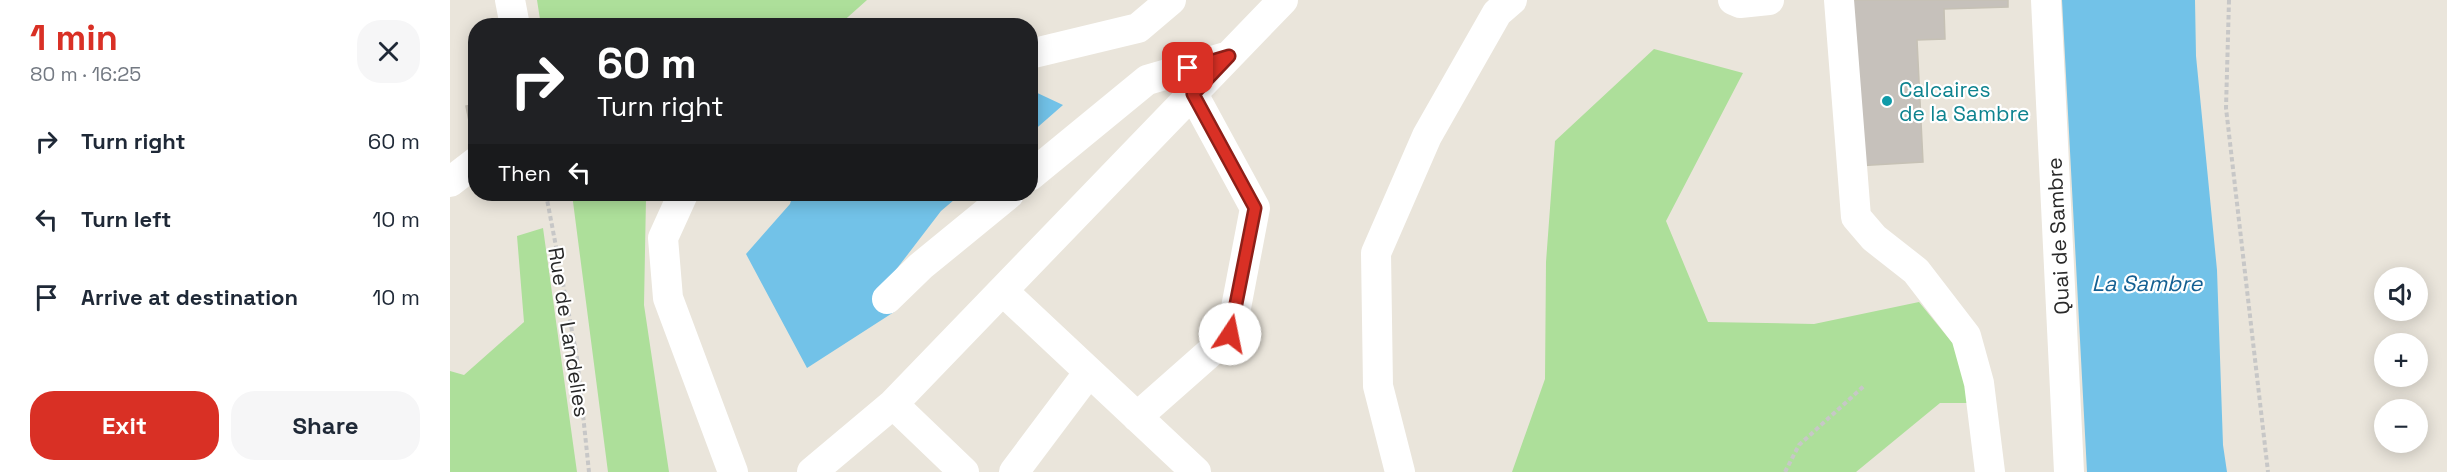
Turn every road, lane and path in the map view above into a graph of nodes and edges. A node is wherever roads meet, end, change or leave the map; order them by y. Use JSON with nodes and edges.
{"nodes":[{"id":1,"x":510,"y":0,"type":"edge"},
{"id":2,"x":1171,"y":0,"type":"edge"},
{"id":3,"x":1283,"y":0,"type":"edge"},
{"id":4,"x":1512,"y":0,"type":"edge"},
{"id":5,"x":1732,"y":0,"type":"edge"},
{"id":6,"x":1769,"y":0,"type":"edge"},
{"id":7,"x":1839,"y":0,"type":"edge"},
{"id":8,"x":2046,"y":0,"type":"edge"},
{"id":9,"x":2229,"y":0,"type":"edge"},
{"id":10,"x":513,"y":18,"type":"edge"},
{"id":11,"x":1038,"y":52,"type":"edge"},
{"id":12,"x":1229,"y":56,"type":"junction"},
{"id":13,"x":1193,"y":94,"type":"junction"},
{"id":14,"x":468,"y":168,"type":"edge"},
{"id":15,"x":1038,"y":169,"type":"edge"},
{"id":16,"x":450,"y":182,"type":"edge"},
{"id":17,"x":547,"y":201,"type":"edge"},
{"id":18,"x":679,"y":201,"type":"edge"},
{"id":19,"x":1000,"y":201,"type":"edge"},
{"id":20,"x":1003,"y":291,"type":"junction"},
{"id":21,"x":887,"y":299,"type":"dead end"},
{"id":22,"x":1089,"y":372,"type":"junction"},
{"id":23,"x":1864,"y":386,"type":"dead end"},
{"id":24,"x":893,"y":404,"type":"junction"},
{"id":25,"x":1137,"y":417,"type":"junction"},
{"id":26,"x":588,"y":472,"type":"edge"},
{"id":27,"x":733,"y":472,"type":"edge"},
{"id":28,"x":812,"y":472,"type":"edge"},
{"id":29,"x":964,"y":472,"type":"edge"},
{"id":30,"x":1014,"y":472,"type":"edge"},
{"id":31,"x":1196,"y":472,"type":"edge"},
{"id":32,"x":1400,"y":472,"type":"edge"},
{"id":33,"x":1785,"y":472,"type":"edge"},
{"id":34,"x":1990,"y":472,"type":"edge"},
{"id":35,"x":2069,"y":472,"type":"edge"},
{"id":36,"x":2268,"y":472,"type":"edge"}],
"edges":[{"from":1,"to":10,"type":"street"},
{"from":2,"to":11,"type":"street"},
{"from":3,"to":12,"type":"street"},
{"from":4,"to":32,"type":"street"},
{"from":5,"to":6,"type":"street"},
{"from":7,"to":34,"type":"street"},
{"from":8,"to":35,"type":"street","name":"Quai de Sambre"},
{"from":9,"to":36,"type":"path"},
{"from":12,"to":13,"type":"street"},
{"from":12,"to":15,"type":"street"},
{"from":13,"to":20,"type":"street"},
{"from":13,"to":25,"type":"street"},
{"from":14,"to":16,"type":"street"},
{"from":17,"to":26,"type":"path","name":"Rue de Landelies"},
{"from":18,"to":27,"type":"street"},
{"from":19,"to":21,"type":"street"},
{"from":20,"to":22,"type":"street"},
{"from":20,"to":24,"type":"street"},
{"from":22,"to":25,"type":"street"},
{"from":22,"to":30,"type":"street"},
{"from":23,"to":33,"type":"path"},
{"from":24,"to":28,"type":"street"},
{"from":24,"to":29,"type":"street"},
{"from":25,"to":31,"type":"street"}]}
